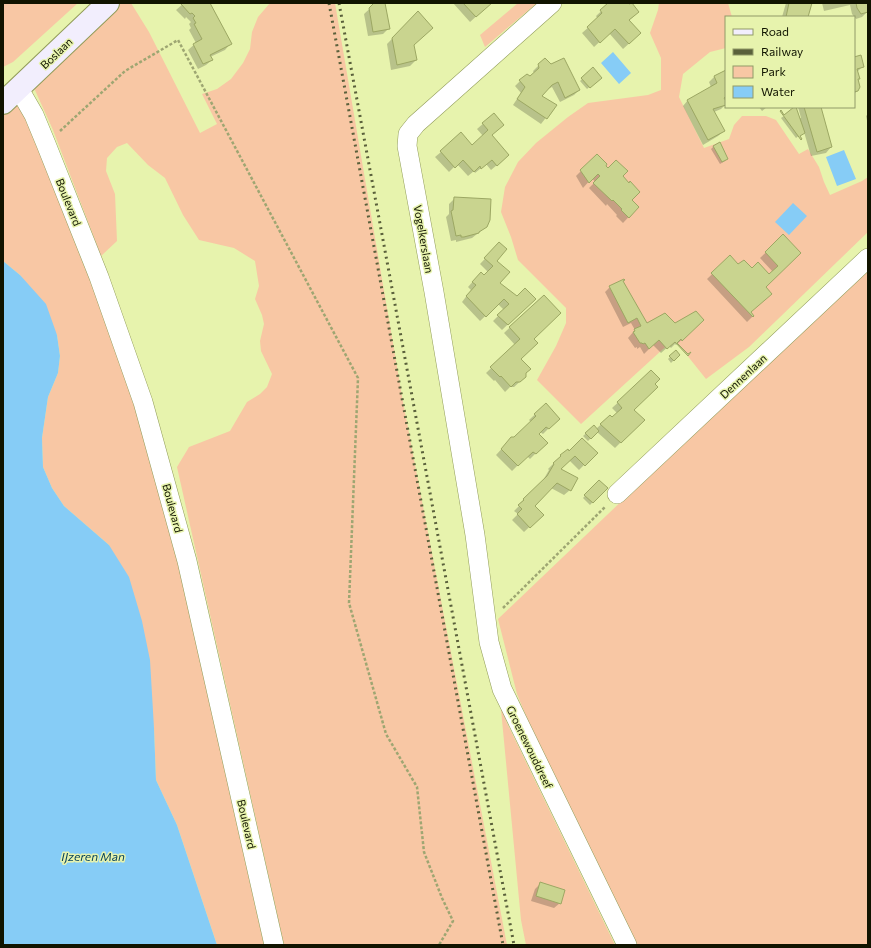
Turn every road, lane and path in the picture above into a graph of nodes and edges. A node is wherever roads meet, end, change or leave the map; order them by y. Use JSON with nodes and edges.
{"nodes":[{"id":1,"x":108,"y":3,"type":"edge"},
{"id":2,"x":552,"y":3,"type":"edge"},
{"id":3,"x":19,"y":89,"type":"junction"},
{"id":4,"x":3,"y":103,"type":"edge"},
{"id":5,"x":46,"y":144,"type":"junction"},
{"id":6,"x":868,"y":258,"type":"edge"},
{"id":7,"x":617,"y":494,"type":"joint"},
{"id":8,"x":475,"y":535,"type":"joint"},
{"id":9,"x":487,"y":624,"type":"junction"},
{"id":10,"x":274,"y":945,"type":"edge"},
{"id":11,"x":439,"y":945,"type":"edge"},
{"id":12,"x":627,"y":945,"type":"edge"}],
"edges":[{"from":1,"to":3,"type":"main road","name":"Boslaan"},
{"from":2,"to":8,"type":"street","name":"Vogelkerslaan"},
{"from":3,"to":4,"type":"main road","name":"Boslaan"},
{"from":3,"to":5,"type":"street","name":"Boulevard"},
{"from":5,"to":10,"type":"street","name":"Boulevard"},
{"from":5,"to":11,"type":"path"},
{"from":6,"to":7,"type":"street","name":"Dennenlaan"},
{"from":7,"to":9,"type":"path"},
{"from":8,"to":9,"type":"street","name":"Groenewouddreef"},
{"from":9,"to":12,"type":"street","name":"Groenewouddreef"}]}
